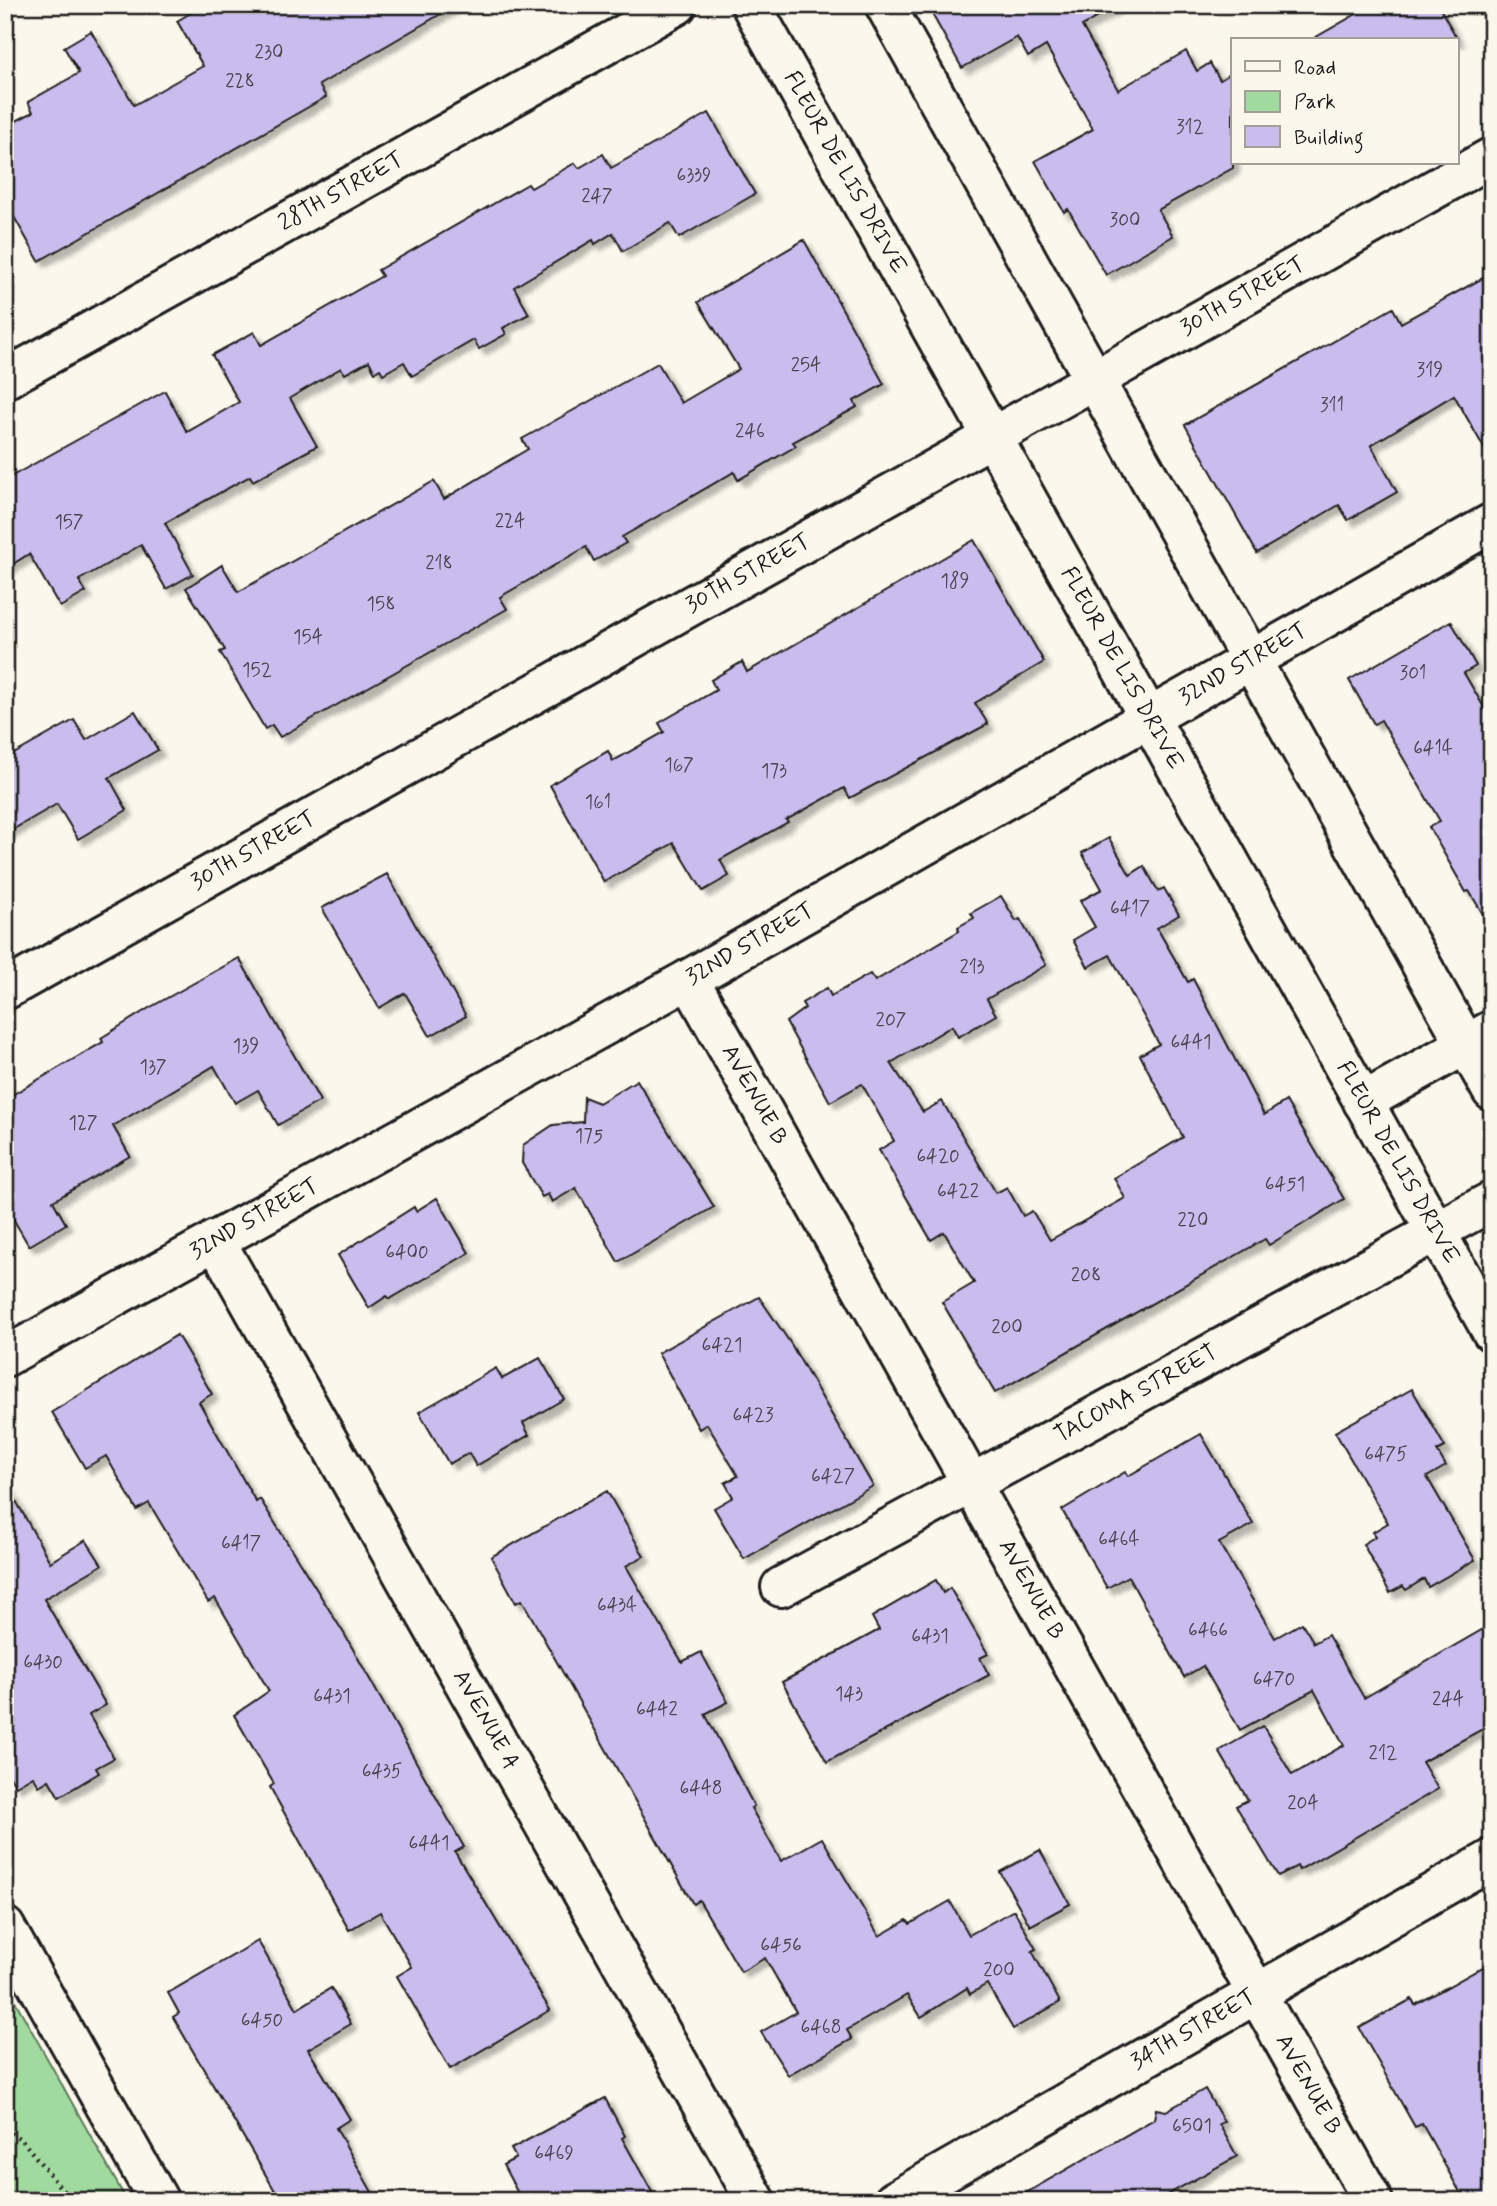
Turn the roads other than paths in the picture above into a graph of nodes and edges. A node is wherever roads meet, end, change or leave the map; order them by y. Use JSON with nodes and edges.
{"nodes":[{"id":1,"x":677,"y":5,"type":"edge"},
{"id":2,"x":751,"y":5,"type":"edge"},
{"id":3,"x":886,"y":5,"type":"edge"},
{"id":4,"x":1492,"y":157,"type":"edge"},
{"id":5,"x":5,"y":379,"type":"edge"},
{"id":6,"x":1094,"y":382,"type":"junction"},
{"id":7,"x":993,"y":439,"type":"junction"},
{"id":8,"x":1492,"y":523,"type":"edge"},
{"id":9,"x":1250,"y":659,"type":"junction"},
{"id":10,"x":1148,"y":716,"type":"junction"},
{"id":11,"x":688,"y":979,"type":"junction"},
{"id":12,"x":5,"y":990,"type":"edge"},
{"id":13,"x":1479,"y":1037,"type":"edge"},
{"id":14,"x":1492,"y":1091,"type":"edge"},
{"id":15,"x":1363,"y":1102,"type":"junction"},
{"id":16,"x":1492,"y":1201,"type":"edge"},
{"id":17,"x":1435,"y":1231,"type":"junction"},
{"id":18,"x":215,"y":1240,"type":"junction"},
{"id":19,"x":1492,"y":1332,"type":"edge"},
{"id":20,"x":5,"y":1357,"type":"edge"},
{"id":21,"x":970,"y":1486,"type":"junction"},
{"id":22,"x":781,"y":1587,"type":"dead end"},
{"id":23,"x":1492,"y":1859,"type":"edge"},
{"id":24,"x":5,"y":1927,"type":"edge"},
{"id":25,"x":1257,"y":1995,"type":"junction"},
{"id":26,"x":159,"y":2201,"type":"edge"},
{"id":27,"x":756,"y":2201,"type":"edge"},
{"id":28,"x":894,"y":2201,"type":"edge"},
{"id":29,"x":1373,"y":2201,"type":"edge"}],
"edges":[{"from":1,"to":5,"type":"street","name":"28TH STREET"},
{"from":2,"to":7,"type":"street","name":"FLEUR DE LIS DRIVE"},
{"from":3,"to":6,"type":"street"},
{"from":4,"to":6,"type":"street","name":"30TH STREET"},
{"from":6,"to":7,"type":"street","name":"30TH STREET"},
{"from":6,"to":9,"type":"street"},
{"from":7,"to":10,"type":"street","name":"FLEUR DE LIS DRIVE"},
{"from":7,"to":12,"type":"street","name":"30TH STREET"},
{"from":8,"to":9,"type":"street","name":"32ND STREET"},
{"from":9,"to":10,"type":"street","name":"32ND STREET"},
{"from":9,"to":13,"type":"street"},
{"from":10,"to":11,"type":"street","name":"32ND STREET"},
{"from":10,"to":15,"type":"street","name":"FLEUR DE LIS DRIVE"},
{"from":11,"to":18,"type":"street","name":"32ND STREET"},
{"from":11,"to":21,"type":"street","name":"AVENUE B"},
{"from":13,"to":14,"type":"street"},
{"from":13,"to":15,"type":"street"},
{"from":15,"to":17,"type":"street","name":"FLEUR DE LIS DRIVE"},
{"from":16,"to":17,"type":"street","name":"TACOMA STREET"},
{"from":17,"to":19,"type":"street","name":"FLEUR DE LIS DRIVE"},
{"from":17,"to":21,"type":"street","name":"TACOMA STREET"},
{"from":18,"to":20,"type":"street","name":"32ND STREET"},
{"from":18,"to":27,"type":"street","name":"AVENUE A"},
{"from":21,"to":22,"type":"street","name":"TACOMA STREET"},
{"from":21,"to":25,"type":"street","name":"AVENUE B"},
{"from":23,"to":25,"type":"street","name":"34TH STREET"},
{"from":24,"to":26,"type":"street"},
{"from":25,"to":28,"type":"street","name":"34TH STREET"},
{"from":25,"to":29,"type":"street","name":"AVENUE B"}]}
